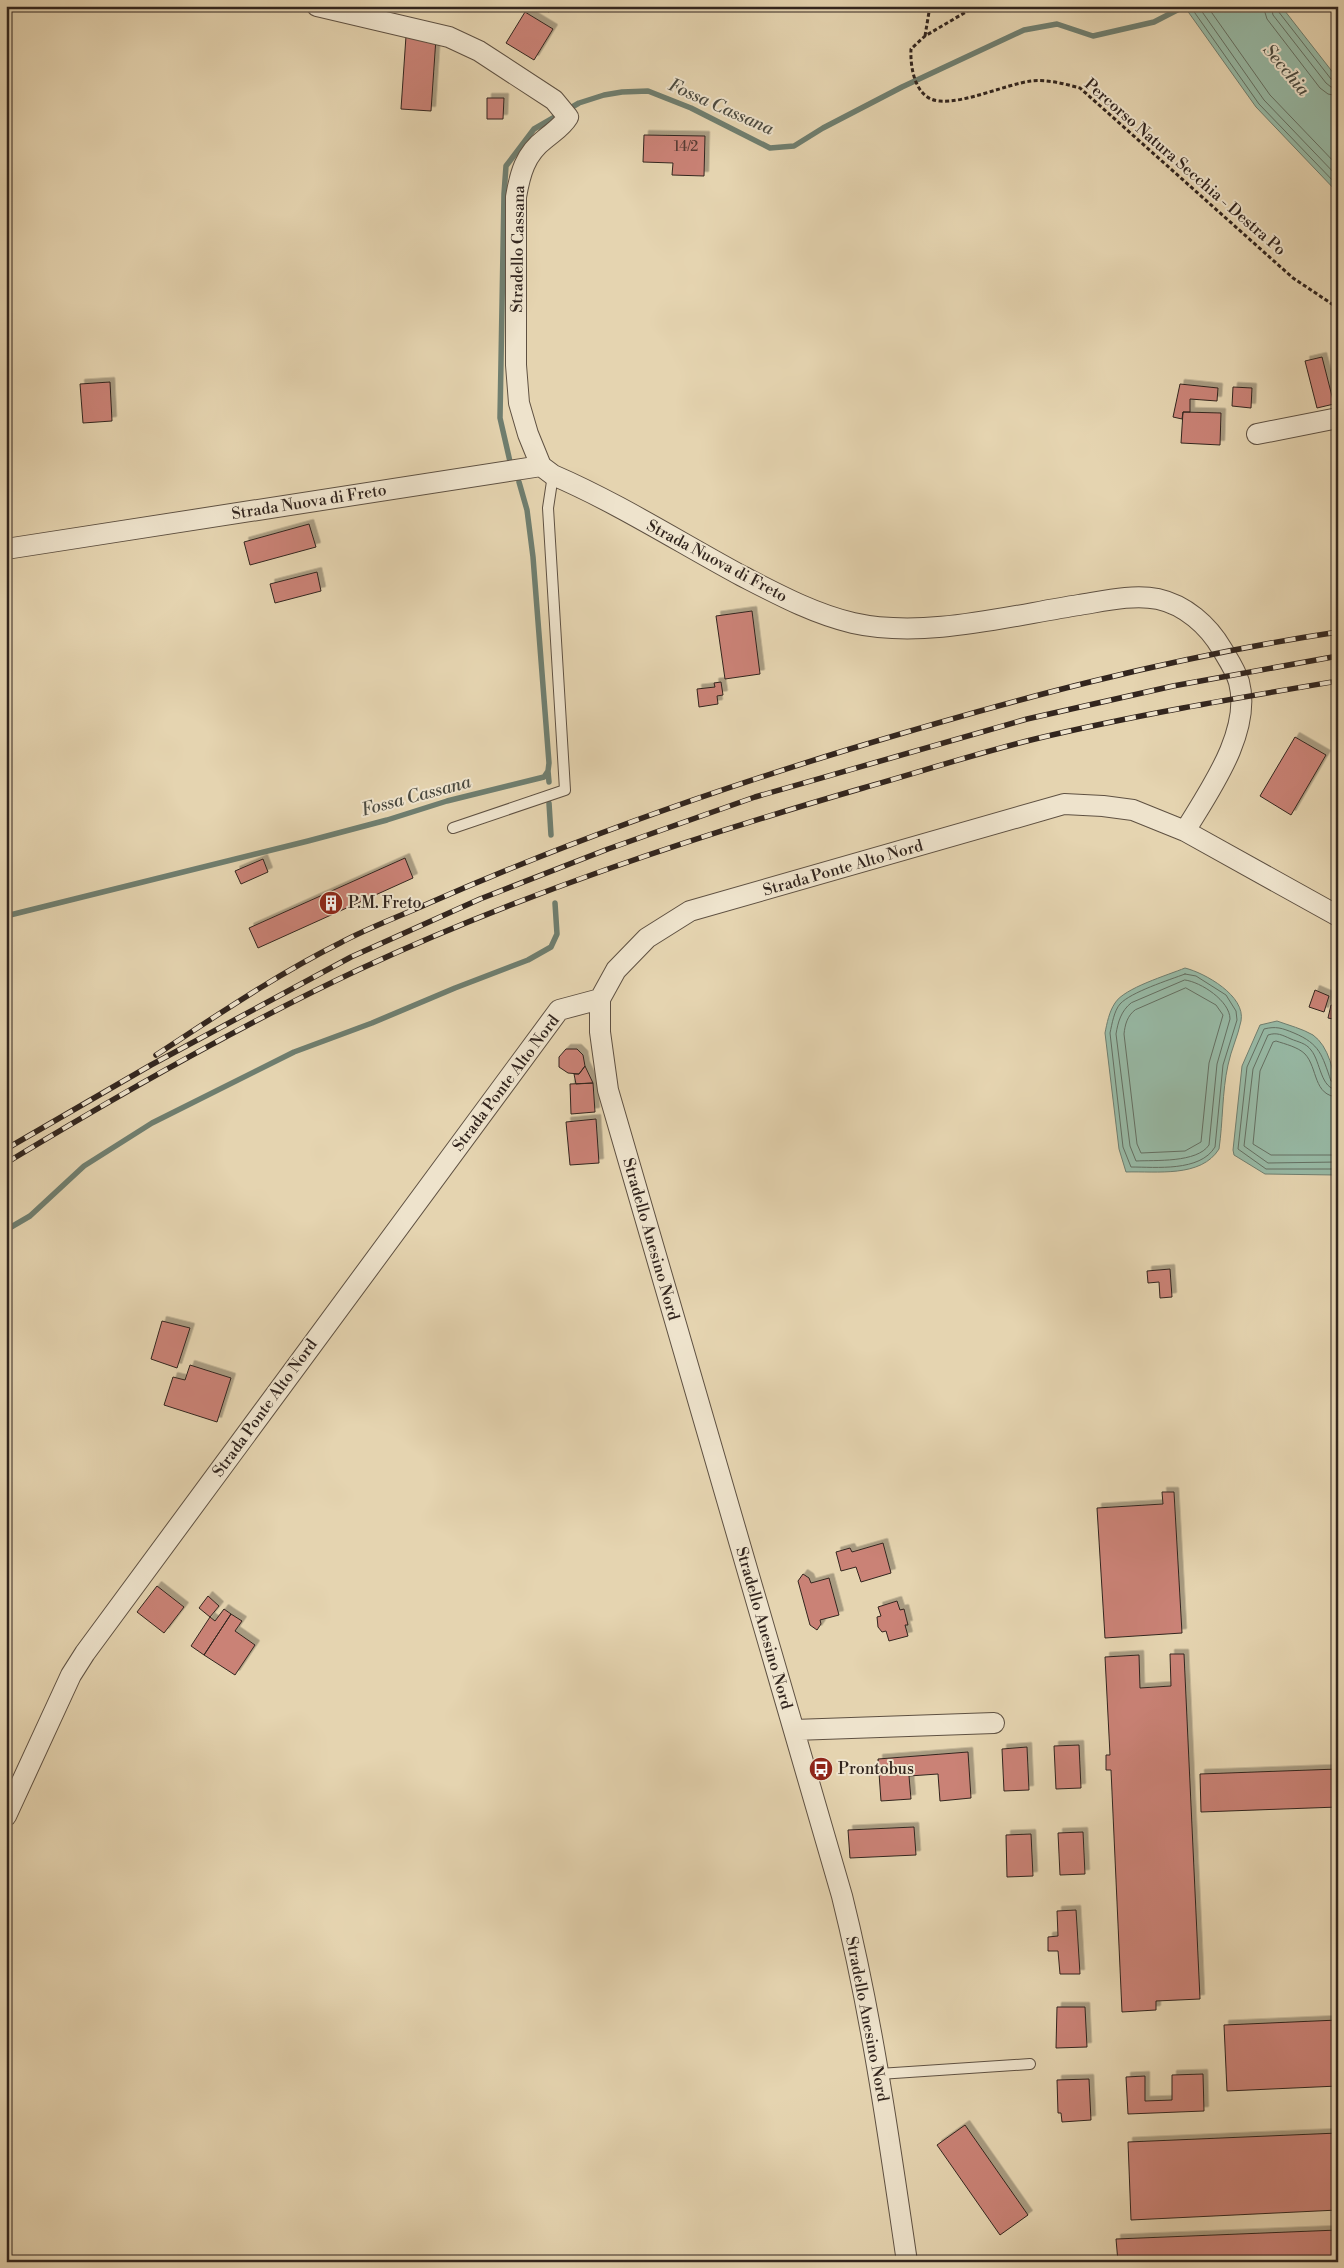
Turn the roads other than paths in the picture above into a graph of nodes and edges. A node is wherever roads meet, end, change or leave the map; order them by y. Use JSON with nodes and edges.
{"nodes":[{"id":1,"x":318,"y":6,"type":"edge"},
{"id":2,"x":1338,"y":418,"type":"edge"},
{"id":3,"x":1257,"y":434,"type":"dead end"},
{"id":4,"x":547,"y":470,"type":"junction"},
{"id":5,"x":6,"y":549,"type":"edge"},
{"id":6,"x":453,"y":828,"type":"dead end"},
{"id":7,"x":1185,"y":832,"type":"junction"},
{"id":8,"x":1338,"y":916,"type":"edge"},
{"id":9,"x":600,"y":999,"type":"junction"},
{"id":10,"x":994,"y":1723,"type":"dead end"},
{"id":11,"x":794,"y":1730,"type":"junction"},
{"id":12,"x":6,"y":1816,"type":"edge"},
{"id":13,"x":1030,"y":2064,"type":"dead end"},
{"id":14,"x":879,"y":2074,"type":"junction"},
{"id":15,"x":907,"y":2262,"type":"edge"}],
"edges":[{"from":1,"to":4,"type":"street","name":"Stradello Cassana"},
{"from":2,"to":3,"type":"street"},
{"from":4,"to":5,"type":"street","name":"Strada Nuova di Freto"},
{"from":4,"to":6,"type":"lane"},
{"from":4,"to":7,"type":"street","name":"Strada Nuova di Freto"},
{"from":7,"to":8,"type":"street","name":"Strada Ponte Alto Nord"},
{"from":7,"to":9,"type":"street","name":"Strada Ponte Alto Nord"},
{"from":9,"to":11,"type":"street","name":"Stradello Anesino Nord"},
{"from":9,"to":12,"type":"street","name":"Strada Ponte Alto Nord"},
{"from":10,"to":11,"type":"street"},
{"from":11,"to":14,"type":"street","name":"Stradello Anesino Nord"},
{"from":13,"to":14,"type":"lane"},
{"from":14,"to":15,"type":"street","name":"Stradello Anesino Nord"}]}
